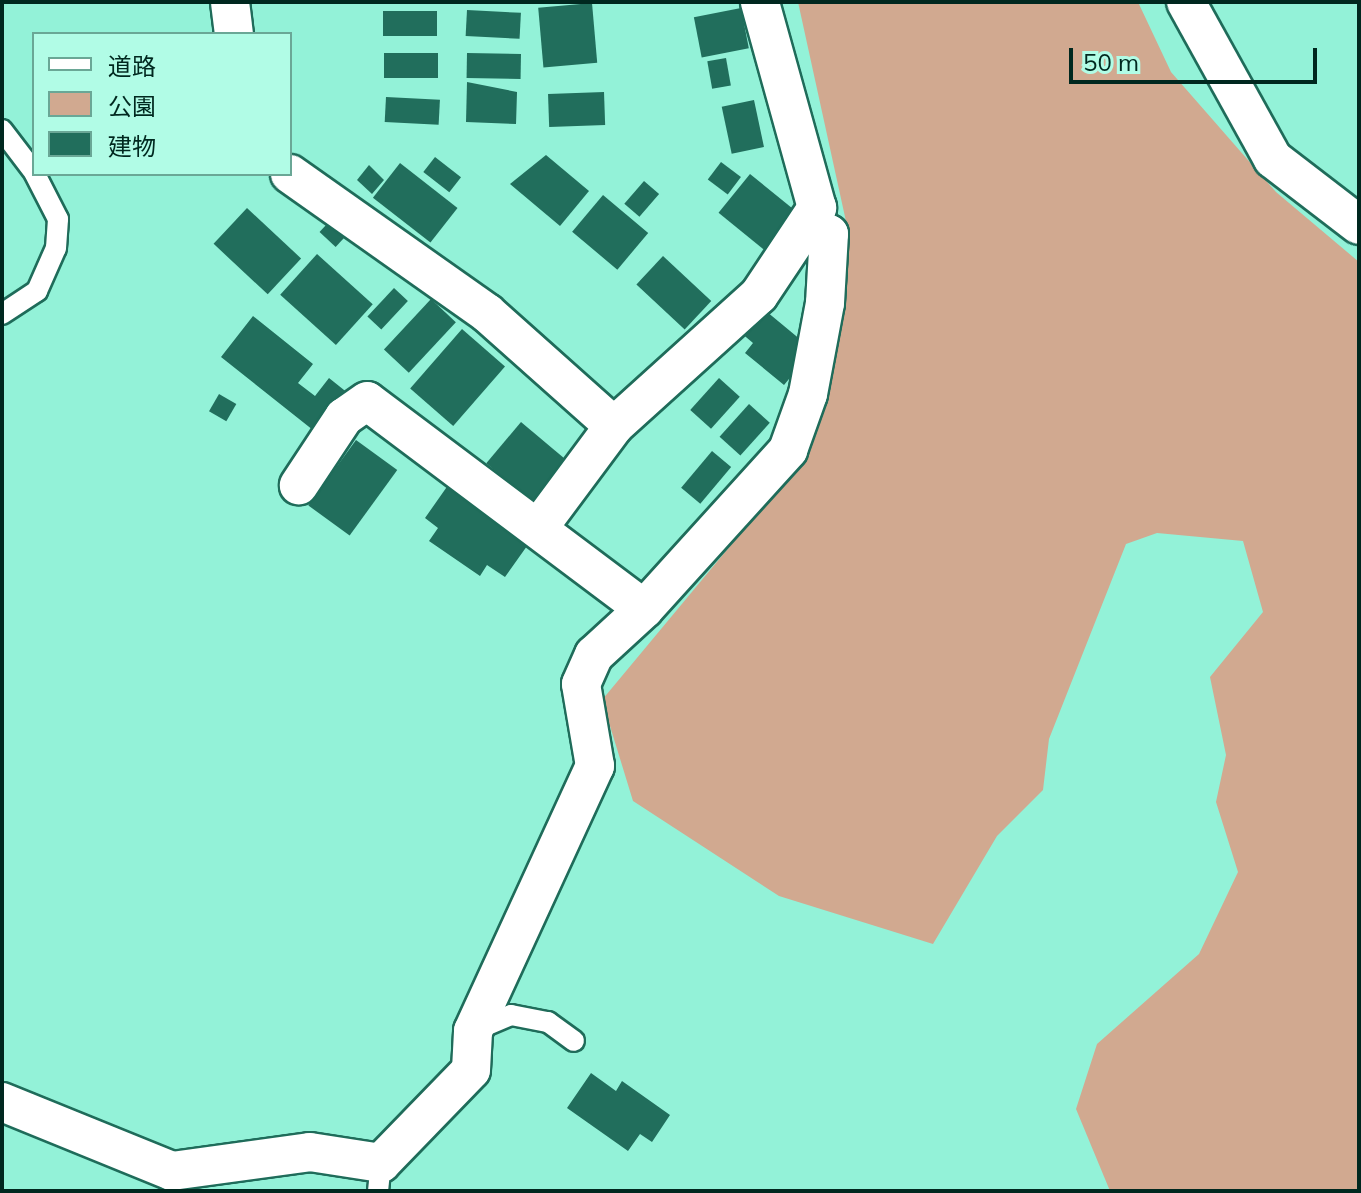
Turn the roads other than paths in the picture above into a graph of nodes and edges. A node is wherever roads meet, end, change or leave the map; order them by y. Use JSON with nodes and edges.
{"nodes":[{"id":1,"x":230,"y":2,"type":"edge"},
{"id":2,"x":760,"y":2,"type":"edge"},
{"id":3,"x":1186,"y":2,"type":"edge"},
{"id":4,"x":234,"y":32,"type":"edge"},
{"id":5,"x":2,"y":130,"type":"edge"},
{"id":6,"x":32,"y":169,"type":"edge"},
{"id":7,"x":292,"y":175,"type":"edge"},
{"id":8,"x":36,"y":176,"type":"edge"},
{"id":9,"x":1359,"y":225,"type":"edge"},
{"id":10,"x":808,"y":226,"type":"junction"},
{"id":11,"x":2,"y":314,"type":"edge"},
{"id":12,"x":614,"y":426,"type":"junction"},
{"id":13,"x":299,"y":485,"type":"dead end"},
{"id":14,"x":539,"y":527,"type":"junction"},
{"id":15,"x":644,"y":609,"type":"junction"},
{"id":16,"x":473,"y":1031,"type":"junction"},
{"id":17,"x":574,"y":1041,"type":"dead end"},
{"id":18,"x":2,"y":1102,"type":"edge"},
{"id":19,"x":379,"y":1177,"type":"edge"},
{"id":20,"x":174,"y":1181,"type":"edge"}],
"edges":[{"from":1,"to":4,"type":"street"},
{"from":2,"to":10,"type":"street"},
{"from":3,"to":9,"type":"street"},
{"from":5,"to":6,"type":"lane"},
{"from":7,"to":12,"type":"street"},
{"from":8,"to":11,"type":"lane"},
{"from":10,"to":12,"type":"street"},
{"from":10,"to":15,"type":"street"},
{"from":12,"to":14,"type":"street"},
{"from":13,"to":14,"type":"street"},
{"from":14,"to":15,"type":"street"},
{"from":15,"to":16,"type":"street"},
{"from":16,"to":17,"type":"lane"},
{"from":16,"to":19,"type":"street"},
{"from":18,"to":20,"type":"street"},
{"from":19,"to":20,"type":"street"}]}
